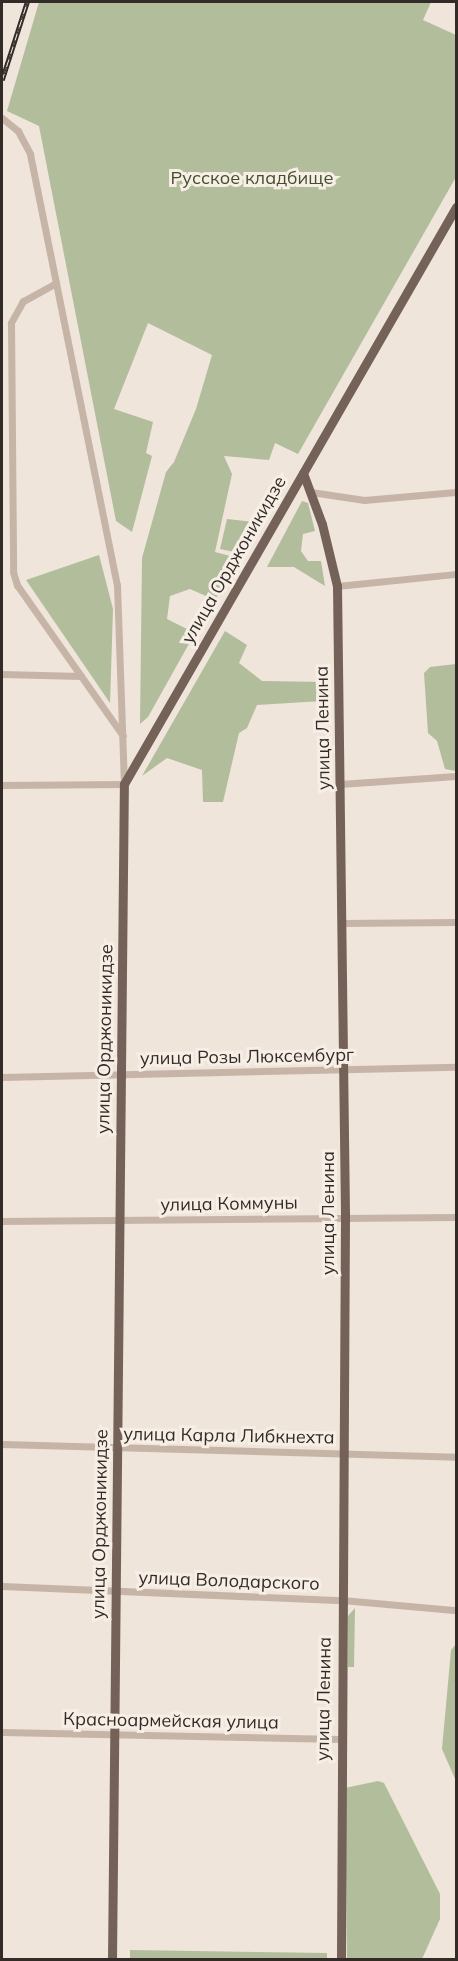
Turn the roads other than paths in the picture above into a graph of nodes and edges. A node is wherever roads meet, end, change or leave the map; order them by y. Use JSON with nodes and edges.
{"nodes":[{"id":1,"x":5,"y":120,"type":"edge"},
{"id":2,"x":456,"y":207,"type":"edge"},
{"id":3,"x":56,"y":282,"type":"junction"},
{"id":4,"x":303,"y":473,"type":"junction"},
{"id":5,"x":311,"y":492,"type":"junction"},
{"id":6,"x":456,"y":492,"type":"edge"},
{"id":7,"x":456,"y":574,"type":"edge"},
{"id":8,"x":337,"y":586,"type":"junction"},
{"id":9,"x":2,"y":674,"type":"edge"},
{"id":10,"x":81,"y":676,"type":"junction"},
{"id":11,"x":123,"y":736,"type":"junction"},
{"id":12,"x":456,"y":776,"type":"edge"},
{"id":13,"x":124,"y":784,"type":"junction"},
{"id":14,"x":340,"y":784,"type":"junction"},
{"id":15,"x":2,"y":785,"type":"edge"},
{"id":16,"x":342,"y":922,"type":"junction"},
{"id":17,"x":456,"y":922,"type":"edge"},
{"id":18,"x":456,"y":1067,"type":"edge"},
{"id":19,"x":344,"y":1070,"type":"junction"},
{"id":20,"x":121,"y":1075,"type":"junction"},
{"id":21,"x":2,"y":1077,"type":"edge"},
{"id":22,"x":456,"y":1217,"type":"edge"},
{"id":23,"x":345,"y":1218,"type":"junction"},
{"id":24,"x":2,"y":1221,"type":"edge"},
{"id":25,"x":119,"y":1221,"type":"junction"},
{"id":26,"x":2,"y":1444,"type":"edge"},
{"id":27,"x":117,"y":1449,"type":"junction"},
{"id":28,"x":343,"y":1454,"type":"junction"},
{"id":29,"x":456,"y":1457,"type":"edge"},
{"id":30,"x":2,"y":1586,"type":"edge"},
{"id":31,"x":116,"y":1592,"type":"junction"},
{"id":32,"x":342,"y":1600,"type":"junction"},
{"id":33,"x":454,"y":1610,"type":"dead end"},
{"id":34,"x":2,"y":1732,"type":"edge"},
{"id":35,"x":114,"y":1736,"type":"junction"},
{"id":36,"x":340,"y":1739,"type":"junction"},
{"id":37,"x":112,"y":1959,"type":"edge"},
{"id":38,"x":341,"y":1959,"type":"edge"}],
"edges":[{"from":1,"to":3,"type":"street"},
{"from":2,"to":4,"type":"main road","name":"улица Орджоникидзе"},
{"from":3,"to":10,"type":"street"},
{"from":3,"to":11,"type":"street"},
{"from":4,"to":5,"type":"main road","name":"улица Ленина"},
{"from":4,"to":13,"type":"main road","name":"улица Орджоникидзе"},
{"from":5,"to":6,"type":"street"},
{"from":5,"to":8,"type":"main road","name":"улица Ленина"},
{"from":7,"to":8,"type":"street"},
{"from":8,"to":14,"type":"main road","name":"улица Ленина"},
{"from":9,"to":10,"type":"street"},
{"from":10,"to":11,"type":"street"},
{"from":11,"to":13,"type":"street"},
{"from":12,"to":14,"type":"street"},
{"from":13,"to":15,"type":"street"},
{"from":13,"to":20,"type":"main road","name":"улица Орджоникидзе"},
{"from":14,"to":16,"type":"main road","name":"улица Ленина"},
{"from":16,"to":17,"type":"street"},
{"from":16,"to":19,"type":"main road","name":"улица Ленина"},
{"from":18,"to":19,"type":"street","name":"улица Розы Люксембург"},
{"from":19,"to":20,"type":"street","name":"улица Розы Люксембург"},
{"from":19,"to":23,"type":"main road","name":"улица Ленина"},
{"from":20,"to":21,"type":"street","name":"улица Розы Люксембург"},
{"from":20,"to":25,"type":"main road","name":"улица Орджоникидзе"},
{"from":22,"to":23,"type":"street","name":"улица Коммуны"},
{"from":23,"to":25,"type":"street","name":"улица Коммуны"},
{"from":23,"to":28,"type":"main road","name":"улица Ленина"},
{"from":24,"to":25,"type":"street","name":"улица Коммуны"},
{"from":25,"to":27,"type":"main road","name":"улица Орджоникидзе"},
{"from":26,"to":27,"type":"street","name":"улица Карла Либкнехта"},
{"from":27,"to":28,"type":"street","name":"улица Карла Либкнехта"},
{"from":27,"to":31,"type":"main road","name":"улица Орджоникидзе"},
{"from":28,"to":29,"type":"street","name":"улица Карла Либкнехта"},
{"from":28,"to":32,"type":"main road","name":"улица Ленина"},
{"from":30,"to":31,"type":"street","name":"улица Володарского"},
{"from":31,"to":32,"type":"street","name":"улица Володарского"},
{"from":31,"to":35,"type":"main road","name":"улица Орджоникидзе"},
{"from":32,"to":33,"type":"street","name":"улица Володарского"},
{"from":32,"to":36,"type":"main road","name":"улица Ленина"},
{"from":34,"to":35,"type":"street","name":"Красноармейская улица"},
{"from":35,"to":36,"type":"street","name":"Красноармейская улица"},
{"from":35,"to":37,"type":"main road","name":"улица Орджоникидзе"},
{"from":36,"to":38,"type":"main road","name":"улица Ленина"}]}
